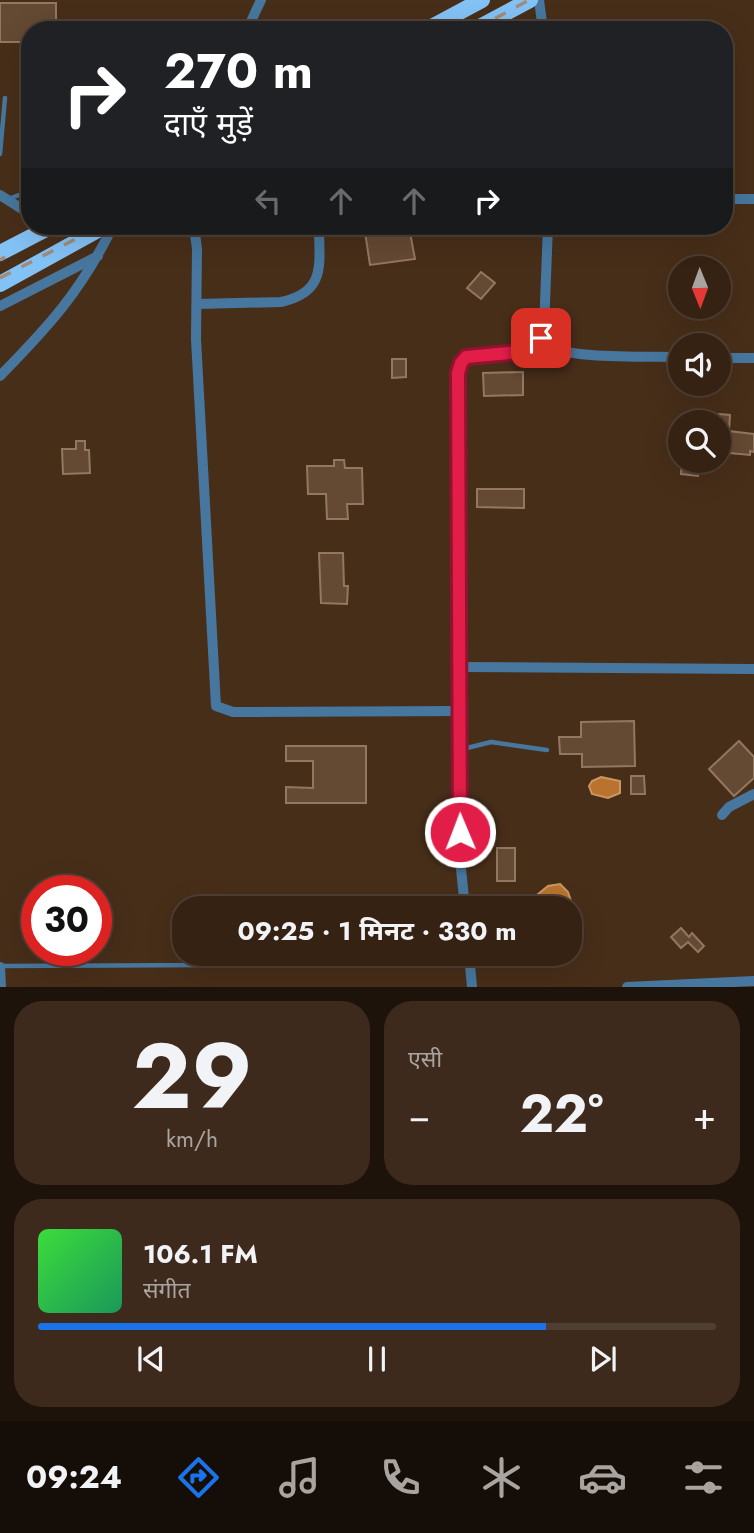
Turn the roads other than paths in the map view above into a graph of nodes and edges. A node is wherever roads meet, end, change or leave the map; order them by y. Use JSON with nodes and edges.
{"nodes":[{"id":1,"x":261,"y":0,"type":"edge"},
{"id":2,"x":482,"y":0,"type":"edge"},
{"id":3,"x":530,"y":0,"type":"edge"},
{"id":4,"x":539,"y":0,"type":"edge"},
{"id":5,"x":251,"y":21,"type":"edge"},
{"id":6,"x":443,"y":21,"type":"edge"},
{"id":7,"x":491,"y":21,"type":"edge"},
{"id":8,"x":542,"y":21,"type":"edge"},
{"id":9,"x":5,"y":98,"type":"dead end"},
{"id":10,"x":0,"y":154,"type":"edge"},
{"id":11,"x":4,"y":197,"type":"edge"},
{"id":12,"x":733,"y":199,"type":"edge"},
{"id":13,"x":754,"y":199,"type":"edge"},
{"id":14,"x":21,"y":208,"type":"edge"},
{"id":15,"x":33,"y":235,"type":"edge"},
{"id":16,"x":89,"y":235,"type":"edge"},
{"id":17,"x":108,"y":235,"type":"edge"},
{"id":18,"x":195,"y":235,"type":"edge"},
{"id":19,"x":319,"y":235,"type":"edge"},
{"id":20,"x":548,"y":235,"type":"edge"},
{"id":21,"x":0,"y":253,"type":"edge"},
{"id":22,"x":98,"y":256,"type":"junction"},
{"id":23,"x":0,"y":284,"type":"edge"},
{"id":24,"x":197,"y":304,"type":"junction"},
{"id":25,"x":0,"y":306,"type":"edge"},
{"id":26,"x":539,"y":343,"type":"junction"},
{"id":27,"x":668,"y":356,"type":"edge"},
{"id":28,"x":731,"y":358,"type":"edge"},
{"id":29,"x":754,"y":358,"type":"edge"},
{"id":30,"x":0,"y":376,"type":"edge"},
{"id":31,"x":460,"y":667,"type":"junction"},
{"id":32,"x":754,"y":669,"type":"edge"},
{"id":33,"x":459,"y":711,"type":"junction"},
{"id":34,"x":459,"y":750,"type":"junction"},
{"id":35,"x":547,"y":750,"type":"dead end"},
{"id":36,"x":754,"y":794,"type":"edge"},
{"id":37,"x":722,"y":815,"type":"dead end"},
{"id":38,"x":464,"y":896,"type":"edge"},
{"id":39,"x":172,"y":965,"type":"edge"},
{"id":40,"x":470,"y":966,"type":"edge"},
{"id":41,"x":0,"y":967,"type":"edge"},
{"id":42,"x":754,"y":981,"type":"edge"},
{"id":43,"x":1,"y":987,"type":"edge"},
{"id":44,"x":472,"y":987,"type":"edge"},
{"id":45,"x":627,"y":987,"type":"edge"}],
"edges":[{"from":1,"to":5,"type":"street"},
{"from":2,"to":6,"type":"highway"},
{"from":3,"to":7,"type":"highway"},
{"from":4,"to":8,"type":"street"},
{"from":9,"to":10,"type":"lane"},
{"from":11,"to":14,"type":"street"},
{"from":12,"to":13,"type":"street"},
{"from":15,"to":21,"type":"highway"},
{"from":16,"to":23,"type":"highway"},
{"from":17,"to":22,"type":"street"},
{"from":18,"to":24,"type":"street"},
{"from":19,"to":24,"type":"street"},
{"from":20,"to":26,"type":"street"},
{"from":22,"to":25,"type":"street"},
{"from":22,"to":30,"type":"street"},
{"from":24,"to":33,"type":"street"},
{"from":26,"to":27,"type":"street"},
{"from":26,"to":31,"type":"street"},
{"from":28,"to":29,"type":"street"},
{"from":31,"to":32,"type":"street"},
{"from":31,"to":33,"type":"street"},
{"from":33,"to":34,"type":"street"},
{"from":34,"to":35,"type":"lane"},
{"from":34,"to":38,"type":"street"},
{"from":36,"to":37,"type":"street"},
{"from":39,"to":41,"type":"lane"},
{"from":40,"to":44,"type":"street"},
{"from":41,"to":43,"type":"street"},
{"from":42,"to":45,"type":"street"}]}
